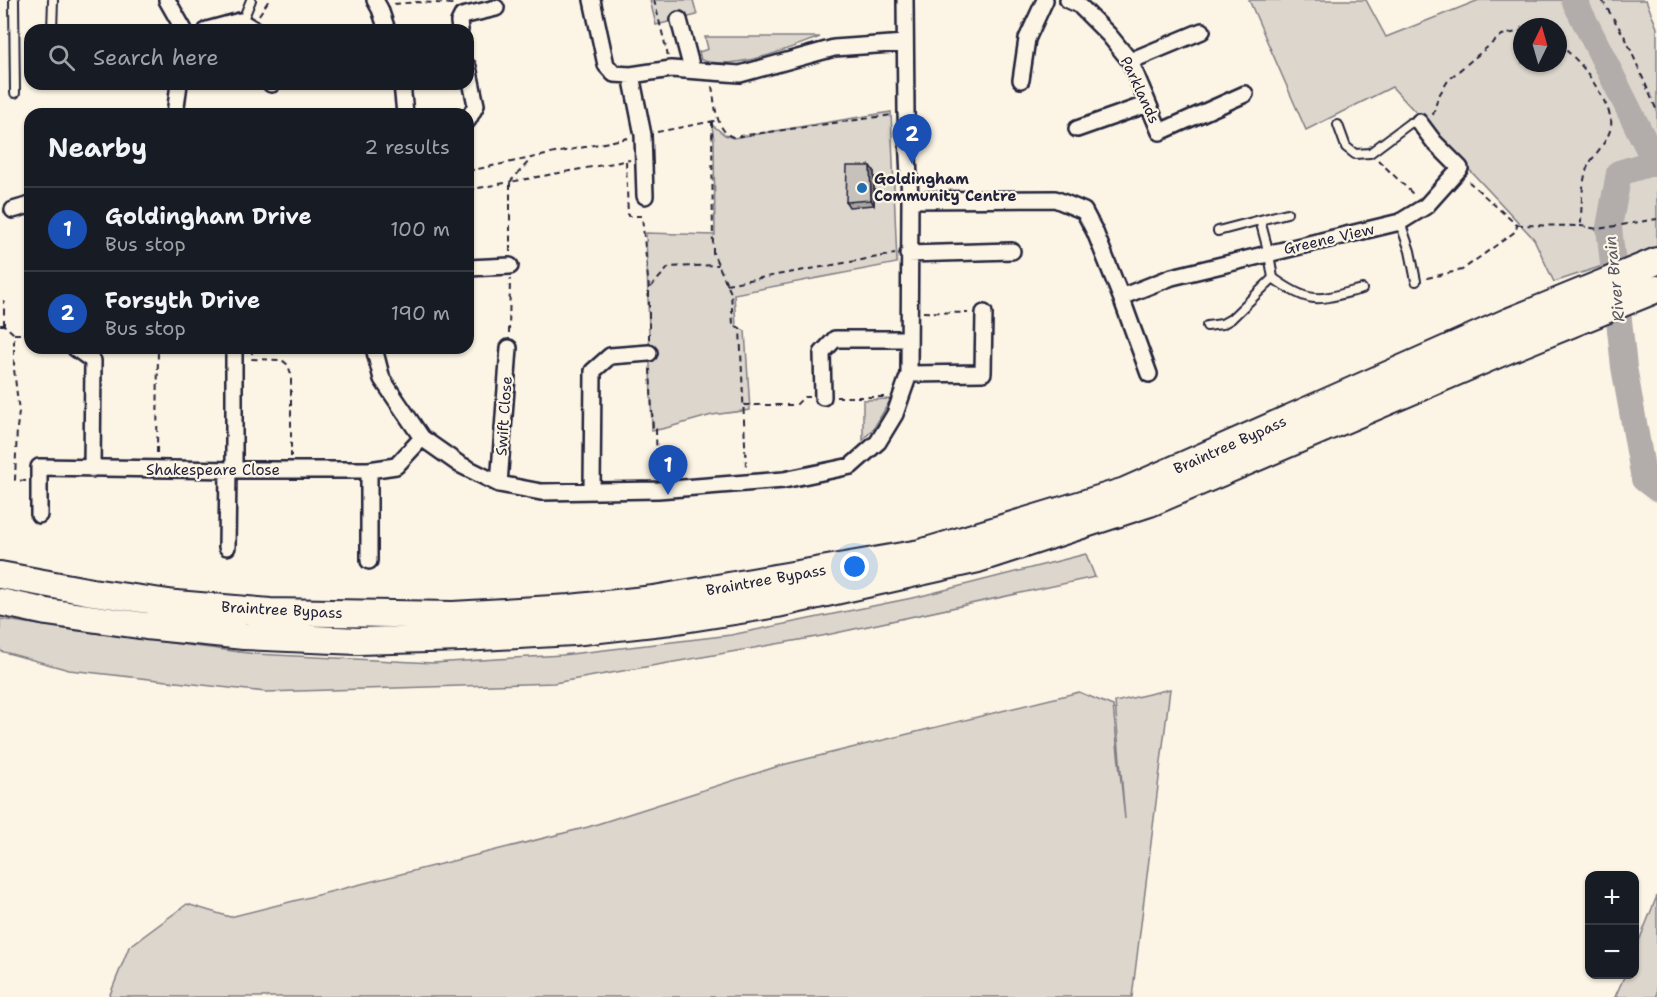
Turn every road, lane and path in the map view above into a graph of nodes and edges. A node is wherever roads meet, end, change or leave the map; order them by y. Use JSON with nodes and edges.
{"nodes":[{"id":1,"x":14,"y":0,"type":"edge"},
{"id":2,"x":53,"y":0,"type":"edge"},
{"id":3,"x":167,"y":0,"type":"edge"},
{"id":4,"x":250,"y":0,"type":"edge"},
{"id":5,"x":269,"y":0,"type":"edge"},
{"id":6,"x":592,"y":0,"type":"edge"},
{"id":7,"x":654,"y":0,"type":"edge"},
{"id":8,"x":905,"y":0,"type":"edge"},
{"id":9,"x":1045,"y":0,"type":"edge"},
{"id":10,"x":1602,"y":0,"type":"edge"},
{"id":11,"x":461,"y":2,"type":"dead end"},
{"id":12,"x":1076,"y":2,"type":"edge"},
{"id":13,"x":377,"y":4,"type":"edge"},
{"id":14,"x":496,"y":8,"type":"dead end"},
{"id":15,"x":680,"y":20,"type":"dead end"},
{"id":16,"x":52,"y":24,"type":"edge"},
{"id":17,"x":181,"y":24,"type":"edge"},
{"id":18,"x":229,"y":24,"type":"edge"},
{"id":19,"x":244,"y":24,"type":"edge"},
{"id":20,"x":249,"y":24,"type":"edge"},
{"id":21,"x":251,"y":24,"type":"edge"},
{"id":22,"x":385,"y":24,"type":"edge"},
{"id":23,"x":459,"y":24,"type":"edge"},
{"id":24,"x":1202,"y":31,"type":"dead end"},
{"id":25,"x":1513,"y":33,"type":"edge"},
{"id":26,"x":905,"y":43,"type":"junction"},
{"id":27,"x":1567,"y":52,"type":"edge"},
{"id":28,"x":1130,"y":61,"type":"junction"},
{"id":29,"x":671,"y":69,"type":"junction"},
{"id":30,"x":692,"y":69,"type":"junction"},
{"id":31,"x":709,"y":71,"type":"junction"},
{"id":32,"x":631,"y":75,"type":"junction"},
{"id":33,"x":1021,"y":80,"type":"dead end"},
{"id":34,"x":178,"y":90,"type":"edge"},
{"id":35,"x":403,"y":90,"type":"edge"},
{"id":36,"x":473,"y":90,"type":"edge"},
{"id":37,"x":15,"y":93,"type":"dead end"},
{"id":38,"x":1245,"y":94,"type":"dead end"},
{"id":39,"x":1148,"y":104,"type":"junction"},
{"id":40,"x":176,"y":108,"type":"edge"},
{"id":41,"x":404,"y":108,"type":"edge"},
{"id":42,"x":474,"y":109,"type":"edge"},
{"id":43,"x":1657,"y":111,"type":"edge"},
{"id":44,"x":906,"y":113,"type":"junction"},
{"id":45,"x":719,"y":120,"type":"junction"},
{"id":46,"x":712,"y":122,"type":"junction"},
{"id":47,"x":1419,"y":122,"type":"joint"},
{"id":48,"x":1338,"y":125,"type":"dead end"},
{"id":49,"x":1077,"y":129,"type":"dead end"},
{"id":50,"x":643,"y":135,"type":"junction"},
{"id":51,"x":1434,"y":142,"type":"junction"},
{"id":52,"x":1370,"y":153,"type":"junction"},
{"id":53,"x":531,"y":159,"type":"junction"},
{"id":54,"x":474,"y":170,"type":"edge"},
{"id":55,"x":1458,"y":172,"type":"junction"},
{"id":56,"x":510,"y":182,"type":"junction"},
{"id":57,"x":474,"y":189,"type":"edge"},
{"id":58,"x":645,"y":196,"type":"dead end"},
{"id":59,"x":910,"y":200,"type":"junction"},
{"id":60,"x":1426,"y":206,"type":"junction"},
{"id":61,"x":24,"y":207,"type":"edge"},
{"id":62,"x":13,"y":210,"type":"dead end"},
{"id":63,"x":1287,"y":213,"type":"dead end"},
{"id":64,"x":1657,"y":219,"type":"edge"},
{"id":65,"x":1260,"y":220,"type":"junction"},
{"id":66,"x":1400,"y":222,"type":"junction"},
{"id":67,"x":1517,"y":225,"type":"junction"},
{"id":68,"x":1581,"y":225,"type":"junction"},
{"id":69,"x":1218,"y":231,"type":"dead end"},
{"id":70,"x":1012,"y":251,"type":"dead end"},
{"id":71,"x":908,"y":253,"type":"junction"},
{"id":72,"x":1269,"y":254,"type":"junction"},
{"id":73,"x":1654,"y":262,"type":"edge"},
{"id":74,"x":510,"y":266,"type":"junction"},
{"id":75,"x":474,"y":268,"type":"edge"},
{"id":76,"x":1273,"y":278,"type":"junction"},
{"id":77,"x":1416,"y":281,"type":"joint"},
{"id":78,"x":726,"y":284,"type":"junction"},
{"id":79,"x":649,"y":289,"type":"dead end"},
{"id":80,"x":1362,"y":289,"type":"dead end"},
{"id":81,"x":1657,"y":289,"type":"edge"},
{"id":82,"x":1121,"y":297,"type":"junction"},
{"id":83,"x":4,"y":300,"type":"dead end"},
{"id":84,"x":908,"y":312,"type":"junction"},
{"id":85,"x":984,"y":313,"type":"joint"},
{"id":86,"x":2,"y":325,"type":"edge"},
{"id":87,"x":1207,"y":326,"type":"dead end"},
{"id":88,"x":14,"y":334,"type":"junction"},
{"id":89,"x":24,"y":334,"type":"edge"},
{"id":90,"x":908,"y":339,"type":"junction"},
{"id":91,"x":509,"y":348,"type":"joint"},
{"id":92,"x":649,"y":353,"type":"dead end"},
{"id":93,"x":83,"y":354,"type":"edge"},
{"id":94,"x":158,"y":354,"type":"edge"},
{"id":95,"x":234,"y":354,"type":"edge"},
{"id":96,"x":252,"y":354,"type":"edge"},
{"id":97,"x":376,"y":354,"type":"edge"},
{"id":98,"x":909,"y":374,"type":"junction"},
{"id":99,"x":1149,"y":374,"type":"dead end"},
{"id":100,"x":823,"y":397,"type":"dead end"},
{"id":101,"x":422,"y":438,"type":"junction"},
{"id":102,"x":92,"y":469,"type":"junction"},
{"id":103,"x":157,"y":470,"type":"junction"},
{"id":104,"x":231,"y":470,"type":"junction"},
{"id":105,"x":291,"y":470,"type":"junction"},
{"id":106,"x":369,"y":470,"type":"junction"},
{"id":107,"x":15,"y":480,"type":"dead end"},
{"id":108,"x":499,"y":484,"type":"junction"},
{"id":109,"x":747,"y":484,"type":"junction"},
{"id":110,"x":592,"y":491,"type":"junction"},
{"id":111,"x":39,"y":515,"type":"dead end"},
{"id":112,"x":227,"y":547,"type":"dead end"},
{"id":113,"x":369,"y":561,"type":"dead end"},
{"id":114,"x":0,"y":575,"type":"edge"},
{"id":115,"x":0,"y":603,"type":"edge"}],
"edges":[{"from":1,"to":37,"type":"lane"},
{"from":2,"to":16,"type":"lane"},
{"from":3,"to":17,"type":"street"},
{"from":4,"to":20,"type":"lane"},
{"from":5,"to":21,"type":"path"},
{"from":6,"to":32,"type":"street"},
{"from":7,"to":29,"type":"path"},
{"from":8,"to":26,"type":"street"},
{"from":9,"to":33,"type":"street"},
{"from":10,"to":43,"type":"path"},
{"from":11,"to":13,"type":"path"},
{"from":12,"to":28,"type":"street","name":"Parklands"},
{"from":13,"to":22,"type":"street"},
{"from":14,"to":23,"type":"street"},
{"from":15,"to":30,"type":"street"},
{"from":18,"to":19,"type":"street"},
{"from":24,"to":28,"type":"street"},
{"from":25,"to":51,"type":"path"},
{"from":26,"to":31,"type":"street"},
{"from":26,"to":44,"type":"street"},
{"from":27,"to":68,"type":"path"},
{"from":28,"to":39,"type":"street","name":"Parklands"},
{"from":29,"to":30,"type":"street"},
{"from":29,"to":32,"type":"street"},
{"from":30,"to":31,"type":"street"},
{"from":31,"to":45,"type":"path"},
{"from":32,"to":50,"type":"street"},
{"from":34,"to":40,"type":"street"},
{"from":35,"to":41,"type":"street"},
{"from":36,"to":42,"type":"street"},
{"from":38,"to":39,"type":"street","name":"Parklands"},
{"from":39,"to":49,"type":"street"},
{"from":44,"to":45,"type":"path"},
{"from":44,"to":59,"type":"street"},
{"from":45,"to":46,"type":"path"},
{"from":46,"to":50,"type":"path"},
{"from":46,"to":78,"type":"path"},
{"from":47,"to":51,"type":"street"},
{"from":47,"to":52,"type":"lane"},
{"from":48,"to":52,"type":"lane"},
{"from":50,"to":53,"type":"path"},
{"from":50,"to":58,"type":"street"},
{"from":51,"to":55,"type":"street"},
{"from":52,"to":60,"type":"path"},
{"from":53,"to":54,"type":"path"},
{"from":53,"to":56,"type":"path"},
{"from":55,"to":60,"type":"street","name":"Greene View"},
{"from":55,"to":67,"type":"path"},
{"from":56,"to":57,"type":"path"},
{"from":56,"to":74,"type":"path"},
{"from":56,"to":79,"type":"path"},
{"from":59,"to":71,"type":"street"},
{"from":59,"to":82,"type":"street"},
{"from":60,"to":66,"type":"street","name":"Greene View"},
{"from":61,"to":62,"type":"street"},
{"from":63,"to":65,"type":"lane"},
{"from":64,"to":68,"type":"path"},
{"from":65,"to":69,"type":"lane"},
{"from":65,"to":72,"type":"lane"},
{"from":66,"to":72,"type":"street","name":"Greene View"},
{"from":66,"to":77,"type":"lane"},
{"from":67,"to":68,"type":"path"},
{"from":67,"to":77,"type":"path"},
{"from":70,"to":71,"type":"street"},
{"from":71,"to":78,"type":"path"},
{"from":71,"to":84,"type":"street"},
{"from":72,"to":76,"type":"lane"},
{"from":72,"to":82,"type":"street","name":"Greene View"},
{"from":73,"to":114,"type":"highway","name":"Braintree Bypass"},
{"from":74,"to":75,"type":"street"},
{"from":74,"to":91,"type":"path"},
{"from":76,"to":80,"type":"lane"},
{"from":76,"to":87,"type":"lane"},
{"from":78,"to":109,"type":"path"},
{"from":81,"to":115,"type":"highway","name":"Braintree Bypass"},
{"from":82,"to":99,"type":"street"},
{"from":83,"to":86,"type":"path"},
{"from":84,"to":85,"type":"path"},
{"from":84,"to":90,"type":"street"},
{"from":85,"to":98,"type":"street"},
{"from":86,"to":88,"type":"path"},
{"from":88,"to":89,"type":"path"},
{"from":88,"to":107,"type":"path"},
{"from":90,"to":98,"type":"street"},
{"from":90,"to":100,"type":"street"},
{"from":91,"to":108,"type":"street","name":"Swift Close"},
{"from":92,"to":110,"type":"street"},
{"from":93,"to":102,"type":"street"},
{"from":94,"to":103,"type":"path"},
{"from":95,"to":104,"type":"street"},
{"from":96,"to":105,"type":"path"},
{"from":97,"to":101,"type":"street"},
{"from":98,"to":109,"type":"street"},
{"from":101,"to":106,"type":"street","name":"Shakespeare Close"},
{"from":101,"to":108,"type":"street"},
{"from":102,"to":103,"type":"street","name":"Shakespeare Close"},
{"from":102,"to":111,"type":"street","name":"Shakespeare Close"},
{"from":103,"to":104,"type":"street","name":"Shakespeare Close"},
{"from":104,"to":105,"type":"street","name":"Shakespeare Close"},
{"from":104,"to":112,"type":"street"},
{"from":105,"to":106,"type":"street","name":"Shakespeare Close"},
{"from":106,"to":113,"type":"street"},
{"from":108,"to":110,"type":"street"},
{"from":109,"to":110,"type":"street"}]}
